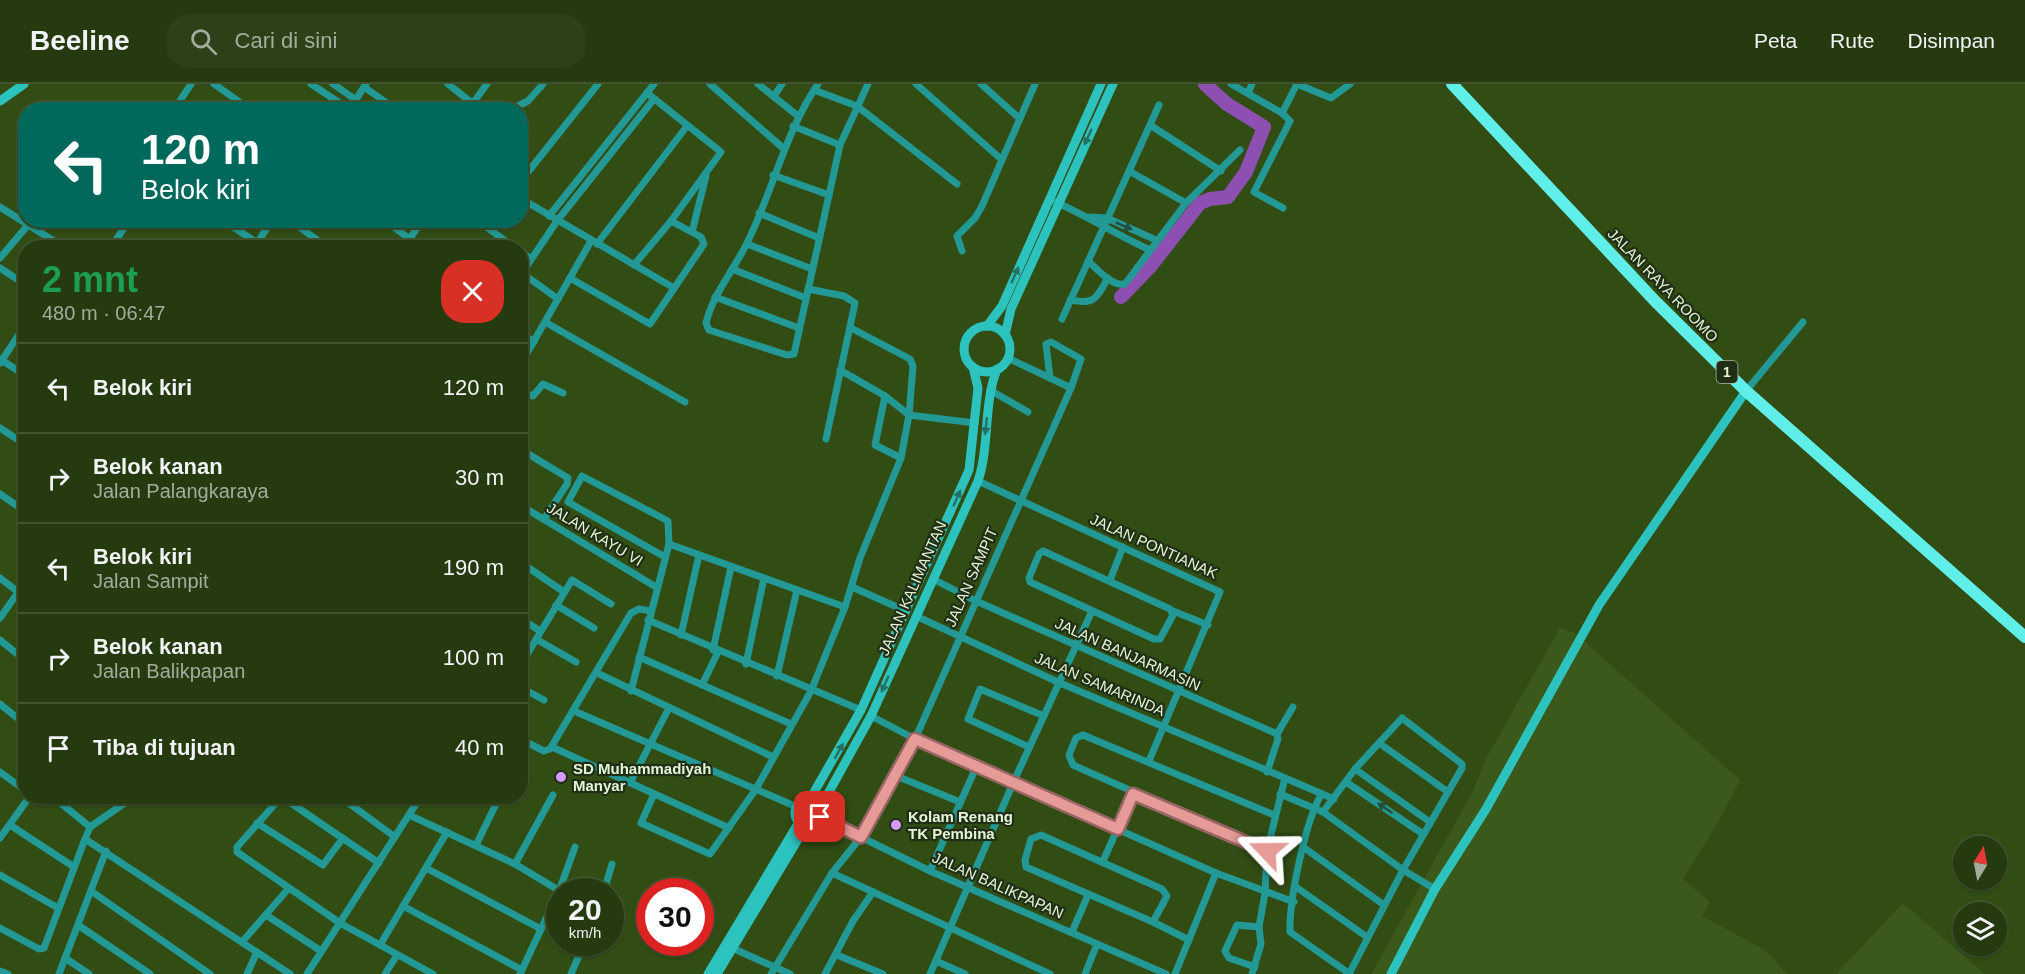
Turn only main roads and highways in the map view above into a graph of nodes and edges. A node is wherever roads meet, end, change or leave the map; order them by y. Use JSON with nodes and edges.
{"nodes":[{"id":1,"x":24,"y":84,"type":"edge"},
{"id":2,"x":1101,"y":84,"type":"edge"},
{"id":3,"x":1113,"y":84,"type":"edge"},
{"id":4,"x":1452,"y":84,"type":"edge"},
{"id":5,"x":0,"y":101,"type":"edge"},
{"id":6,"x":1054,"y":201,"type":"junction"},
{"id":7,"x":987,"y":326,"type":"junction"},
{"id":8,"x":1005,"y":335,"type":"junction"},
{"id":9,"x":973,"y":367,"type":"junction"},
{"id":10,"x":998,"y":369,"type":"junction"},
{"id":11,"x":1746,"y":391,"type":"junction"},
{"id":12,"x":947,"y":520,"type":"junction"},
{"id":13,"x":958,"y":524,"type":"junction"},
{"id":14,"x":895,"y":635,"type":"junction"},
{"id":15,"x":2025,"y":638,"type":"edge"},
{"id":16,"x":905,"y":640,"type":"junction"},
{"id":17,"x":809,"y":801,"type":"junction"},
{"id":18,"x":820,"y":813,"type":"junction"},
{"id":19,"x":803,"y":824,"type":"junction"},
{"id":20,"x":729,"y":946,"type":"junction"},
{"id":21,"x":708,"y":974,"type":"edge"},
{"id":22,"x":717,"y":974,"type":"edge"},
{"id":23,"x":1391,"y":974,"type":"edge"}],
"edges":[{"from":1,"to":5,"type":"main road"},
{"from":2,"to":6,"type":"main road"},
{"from":3,"to":6,"type":"main road","one_way":true},
{"from":4,"to":11,"type":"highway","name":"JALAN RAYA ROOMO","number":"1"},
{"from":7,"to":6,"type":"main road","one_way":true},
{"from":6,"to":8,"type":"main road"},
{"from":7,"to":8,"type":"main road"},
{"from":7,"to":9,"type":"main road"},
{"from":8,"to":10,"type":"main road"},
{"from":9,"to":10,"type":"main road"},
{"from":12,"to":9,"type":"main road","name":"JALAN KALIMANTAN","one_way":true},
{"from":10,"to":13,"type":"main road","name":"JALAN KALIMANTAN","one_way":true},
{"from":11,"to":15,"type":"highway","name":"JALAN RAYA ROOMO","number":"1"},
{"from":11,"to":23,"type":"main road"},
{"from":12,"to":13,"type":"main road"},
{"from":12,"to":14,"type":"main road","name":"JALAN KALIMANTAN"},
{"from":13,"to":16,"type":"main road","name":"JALAN KALIMANTAN"},
{"from":14,"to":16,"type":"main road"},
{"from":17,"to":14,"type":"main road","name":"JALAN KALIMANTAN","one_way":true},
{"from":16,"to":18,"type":"main road","name":"JALAN KALIMANTAN","one_way":true},
{"from":17,"to":18,"type":"main road"},
{"from":17,"to":19,"type":"main road"},
{"from":18,"to":19,"type":"main road"},
{"from":19,"to":20,"type":"main road"},
{"from":20,"to":21,"type":"main road"},
{"from":20,"to":22,"type":"main road"}]}
